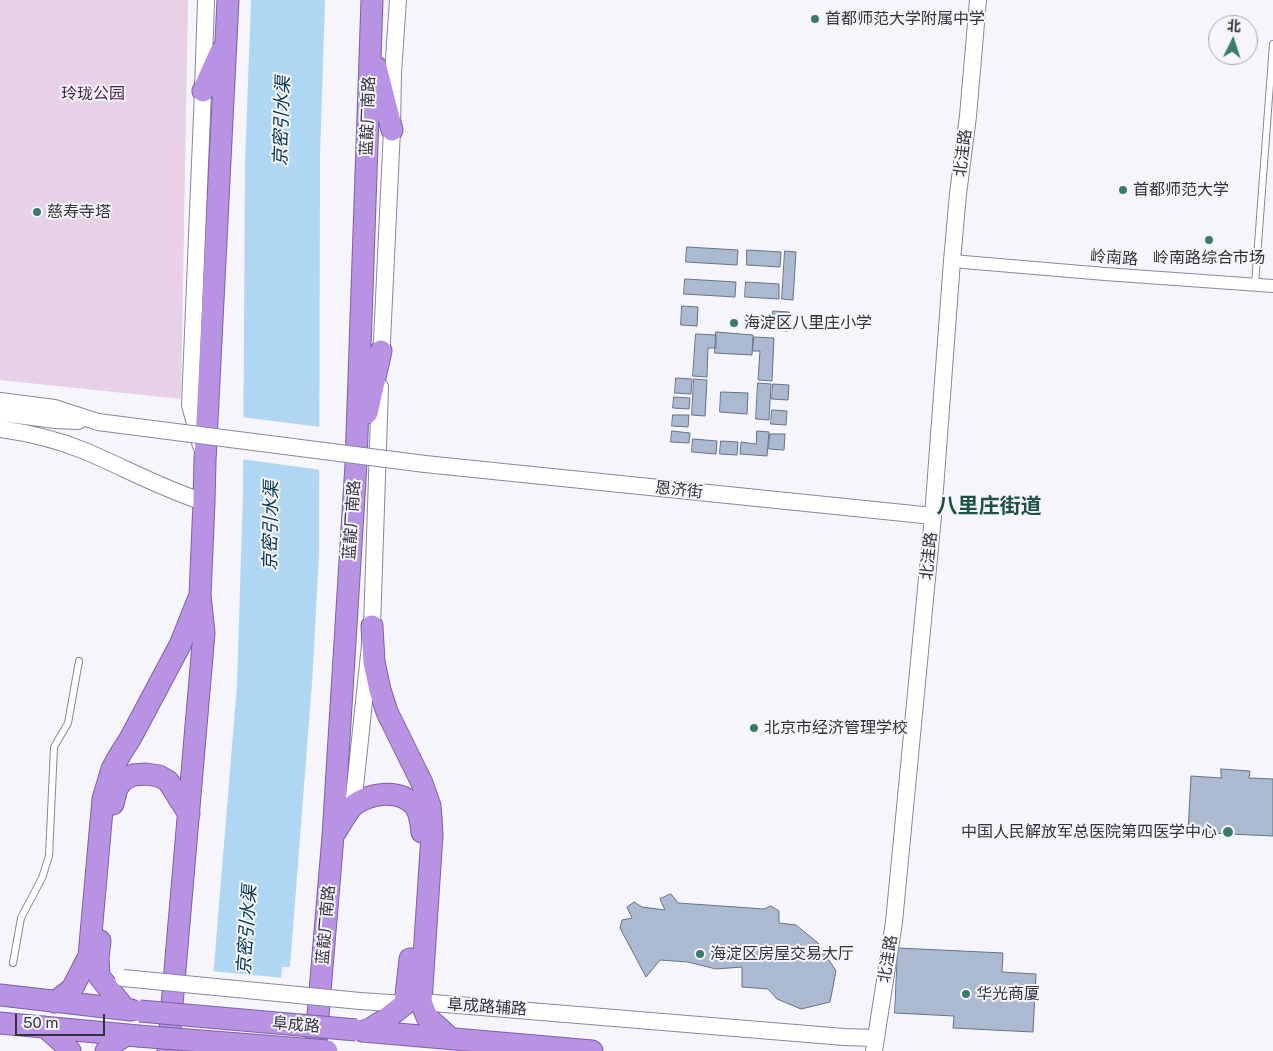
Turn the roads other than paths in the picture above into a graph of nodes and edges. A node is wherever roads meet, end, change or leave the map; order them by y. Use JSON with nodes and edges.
{"nodes":[{"id":1,"x":206,"y":0,"type":"edge"},
{"id":2,"x":228,"y":0,"type":"edge"},
{"id":3,"x":372,"y":0,"type":"edge"},
{"id":4,"x":398,"y":0,"type":"edge"},
{"id":5,"x":978,"y":0,"type":"edge"},
{"id":6,"x":226,"y":39,"type":"junction"},
{"id":7,"x":1273,"y":44,"type":"edge"},
{"id":8,"x":370,"y":46,"type":"junction"},
{"id":9,"x":204,"y":92,"type":"junction"},
{"id":10,"x":392,"y":130,"type":"junction"},
{"id":11,"x":1270,"y":135,"type":"edge"},
{"id":12,"x":952,"y":261,"type":"junction"},
{"id":13,"x":1255,"y":284,"type":"junction"},
{"id":14,"x":1273,"y":286,"type":"edge"},
{"id":15,"x":381,"y":351,"type":"junction"},
{"id":16,"x":0,"y":401,"type":"edge"},
{"id":17,"x":0,"y":412,"type":"edge"},
{"id":18,"x":98,"y":422,"type":"junction"},
{"id":19,"x":0,"y":429,"type":"edge"},
{"id":20,"x":205,"y":461,"type":"junction"},
{"id":21,"x":356,"y":464,"type":"junction"},
{"id":22,"x":204,"y":502,"type":"junction"},
{"id":23,"x":933,"y":516,"type":"junction"},
{"id":24,"x":200,"y":595,"type":"junction"},
{"id":25,"x":372,"y":626,"type":"junction"},
{"id":26,"x":79,"y":662,"type":"dead end"},
{"id":27,"x":353,"y":806,"type":"junction"},
{"id":28,"x":188,"y":814,"type":"junction"},
{"id":29,"x":333,"y":836,"type":"junction"},
{"id":30,"x":13,"y":963,"type":"dead end"},
{"id":31,"x":99,"y":976,"type":"junction"},
{"id":32,"x":0,"y":995,"type":"edge"},
{"id":33,"x":55,"y":1002,"type":"junction"},
{"id":34,"x":413,"y":1003,"type":"junction"},
{"id":35,"x":132,"y":1010,"type":"junction"},
{"id":36,"x":0,"y":1023,"type":"edge"},
{"id":37,"x":46,"y":1027,"type":"junction"},
{"id":38,"x":361,"y":1030,"type":"junction"},
{"id":39,"x":132,"y":1035,"type":"junction"},
{"id":40,"x":450,"y":1038,"type":"junction"},
{"id":41,"x":875,"y":1044,"type":"edge"},
{"id":42,"x":319,"y":1047,"type":"edge"},
{"id":43,"x":70,"y":1051,"type":"edge"},
{"id":44,"x":106,"y":1051,"type":"edge"},
{"id":45,"x":168,"y":1051,"type":"edge"},
{"id":46,"x":592,"y":1051,"type":"edge"}],
"edges":[{"from":1,"to":9,"type":"street"},
{"from":2,"to":6,"type":"highway"},
{"from":3,"to":8,"type":"highway","name":"蓝靛厂南路"},
{"from":4,"to":10,"type":"street","name":"蓝靛厂南路"},
{"from":5,"to":12,"type":"street","name":"北洼路"},
{"from":6,"to":9,"type":"highway"},
{"from":6,"to":20,"type":"highway"},
{"from":7,"to":11,"type":"lane"},
{"from":8,"to":10,"type":"highway"},
{"from":8,"to":21,"type":"highway","name":"蓝靛厂南路"},
{"from":9,"to":20,"type":"street"},
{"from":10,"to":15,"type":"street","name":"蓝靛厂南路"},
{"from":11,"to":13,"type":"lane"},
{"from":12,"to":13,"type":"street","name":"岭南路"},
{"from":12,"to":23,"type":"street","name":"北洼路"},
{"from":13,"to":14,"type":"street","name":"岭南路"},
{"from":15,"to":21,"type":"highway"},
{"from":15,"to":25,"type":"street","name":"蓝靛厂南路"},
{"from":16,"to":18,"type":"street"},
{"from":17,"to":18,"type":"street"},
{"from":18,"to":23,"type":"street","name":"恩济街","bridge":true},
{"from":19,"to":22,"type":"street"},
{"from":20,"to":22,"type":"highway"},
{"from":21,"to":29,"type":"highway","name":"蓝靛厂南路"},
{"from":22,"to":24,"type":"highway"},
{"from":23,"to":41,"type":"street","name":"北洼路"},
{"from":24,"to":28,"type":"highway"},
{"from":24,"to":33,"type":"highway"},
{"from":25,"to":27,"type":"street","name":"蓝靛厂南路"},
{"from":25,"to":34,"type":"highway"},
{"from":26,"to":30,"type":"lane"},
{"from":27,"to":29,"type":"highway"},
{"from":27,"to":34,"type":"highway"},
{"from":28,"to":31,"type":"highway"},
{"from":28,"to":45,"type":"highway"},
{"from":29,"to":42,"type":"highway","name":"蓝靛厂南路"},
{"from":31,"to":34,"type":"street","name":"阜成路辅路","bridge":true},
{"from":31,"to":35,"type":"highway"},
{"from":32,"to":33,"type":"highway","name":"阜成路"},
{"from":33,"to":35,"type":"highway","name":"阜成路"},
{"from":34,"to":38,"type":"highway"},
{"from":34,"to":40,"type":"highway"},
{"from":34,"to":41,"type":"street","name":"阜成路辅路"},
{"from":35,"to":38,"type":"highway","name":"阜成路","bridge":true},
{"from":36,"to":37,"type":"highway","name":"阜成路"},
{"from":37,"to":39,"type":"highway","name":"阜成路"},
{"from":37,"to":43,"type":"highway"},
{"from":38,"to":40,"type":"highway","name":"阜成路"},
{"from":39,"to":42,"type":"highway","name":"阜成路","bridge":true},
{"from":39,"to":44,"type":"highway"},
{"from":40,"to":46,"type":"highway","name":"阜成路"}]}
